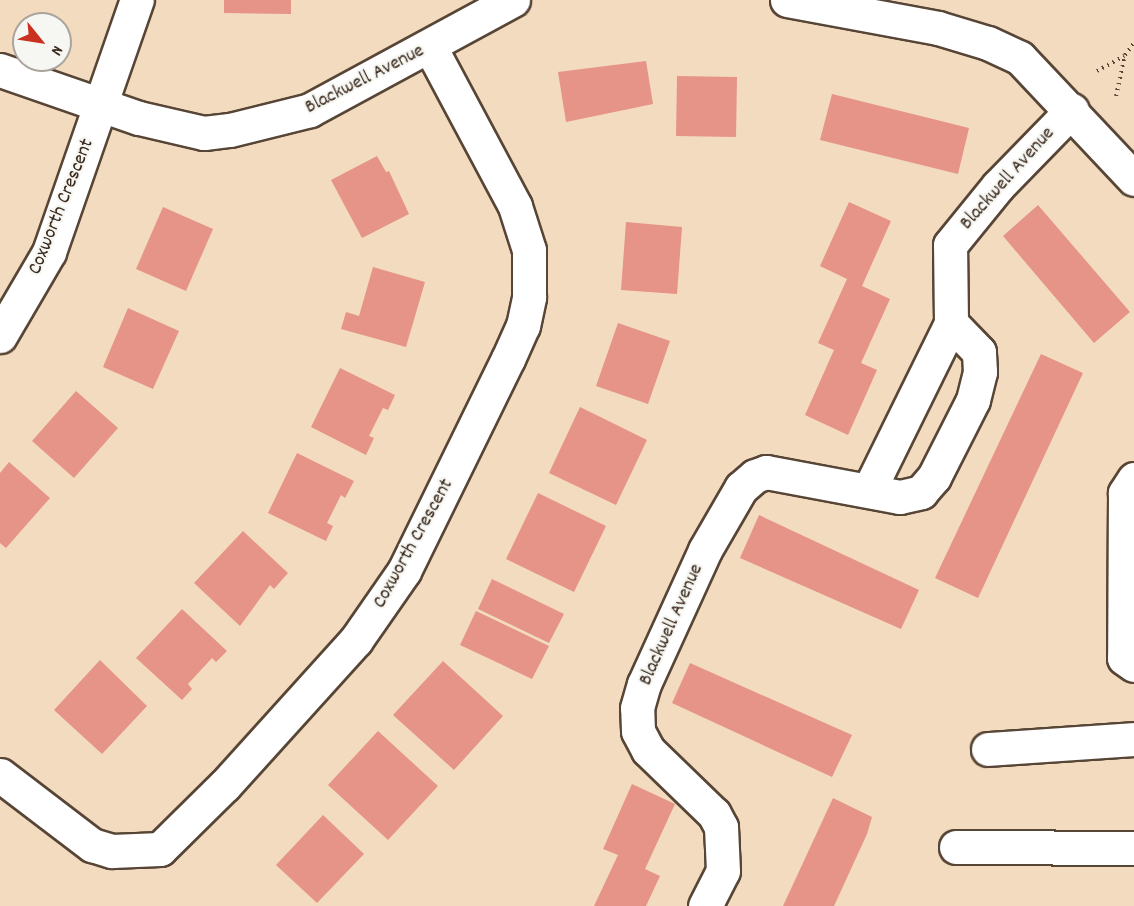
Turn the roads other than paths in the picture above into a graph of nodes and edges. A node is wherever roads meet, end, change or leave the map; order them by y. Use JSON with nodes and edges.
{"nodes":[{"id":1,"x":137,"y":0,"type":"edge"},
{"id":2,"x":513,"y":0,"type":"edge"},
{"id":3,"x":787,"y":0,"type":"edge"},
{"id":4,"x":938,"y":14,"type":"edge"},
{"id":5,"x":430,"y":47,"type":"junction"},
{"id":6,"x":0,"y":70,"type":"edge"},
{"id":7,"x":100,"y":106,"type":"junction"},
{"id":8,"x":1072,"y":110,"type":"junction"},
{"id":9,"x":1134,"y":179,"type":"edge"},
{"id":10,"x":951,"y":323,"type":"junction"},
{"id":11,"x":0,"y":336,"type":"edge"},
{"id":12,"x":1134,"y":478,"type":"edge"},
{"id":13,"x":869,"y":490,"type":"junction"},
{"id":14,"x":1134,"y":665,"type":"edge"},
{"id":15,"x":1134,"y":738,"type":"edge"},
{"id":16,"x":988,"y":749,"type":"dead end"},
{"id":17,"x":0,"y":775,"type":"edge"},
{"id":18,"x":956,"y":847,"type":"dead end"},
{"id":19,"x":1134,"y":848,"type":"edge"},
{"id":20,"x":705,"y":906,"type":"edge"}],
"edges":[{"from":1,"to":7,"type":"street","name":"Coxworth Crescent"},
{"from":2,"to":5,"type":"street","name":"Blackwell Avenue"},
{"from":3,"to":4,"type":"street","name":"Blackwell Avenue"},
{"from":4,"to":8,"type":"street","name":"Blackwell Avenue"},
{"from":5,"to":7,"type":"street","name":"Blackwell Avenue"},
{"from":5,"to":17,"type":"street","name":"Coxworth Crescent"},
{"from":6,"to":7,"type":"street","name":"Blackwell Avenue"},
{"from":7,"to":11,"type":"street","name":"Coxworth Crescent"},
{"from":8,"to":9,"type":"street","name":"Blackwell Avenue"},
{"from":8,"to":10,"type":"street","name":"Blackwell Avenue"},
{"from":10,"to":13,"type":"street","name":"Blackwell Avenue"},
{"from":10,"to":13,"type":"street","name":"Blackwell Avenue"},
{"from":12,"to":14,"type":"street"},
{"from":13,"to":20,"type":"street","name":"Blackwell Avenue"},
{"from":15,"to":16,"type":"street"},
{"from":18,"to":19,"type":"street"}]}
